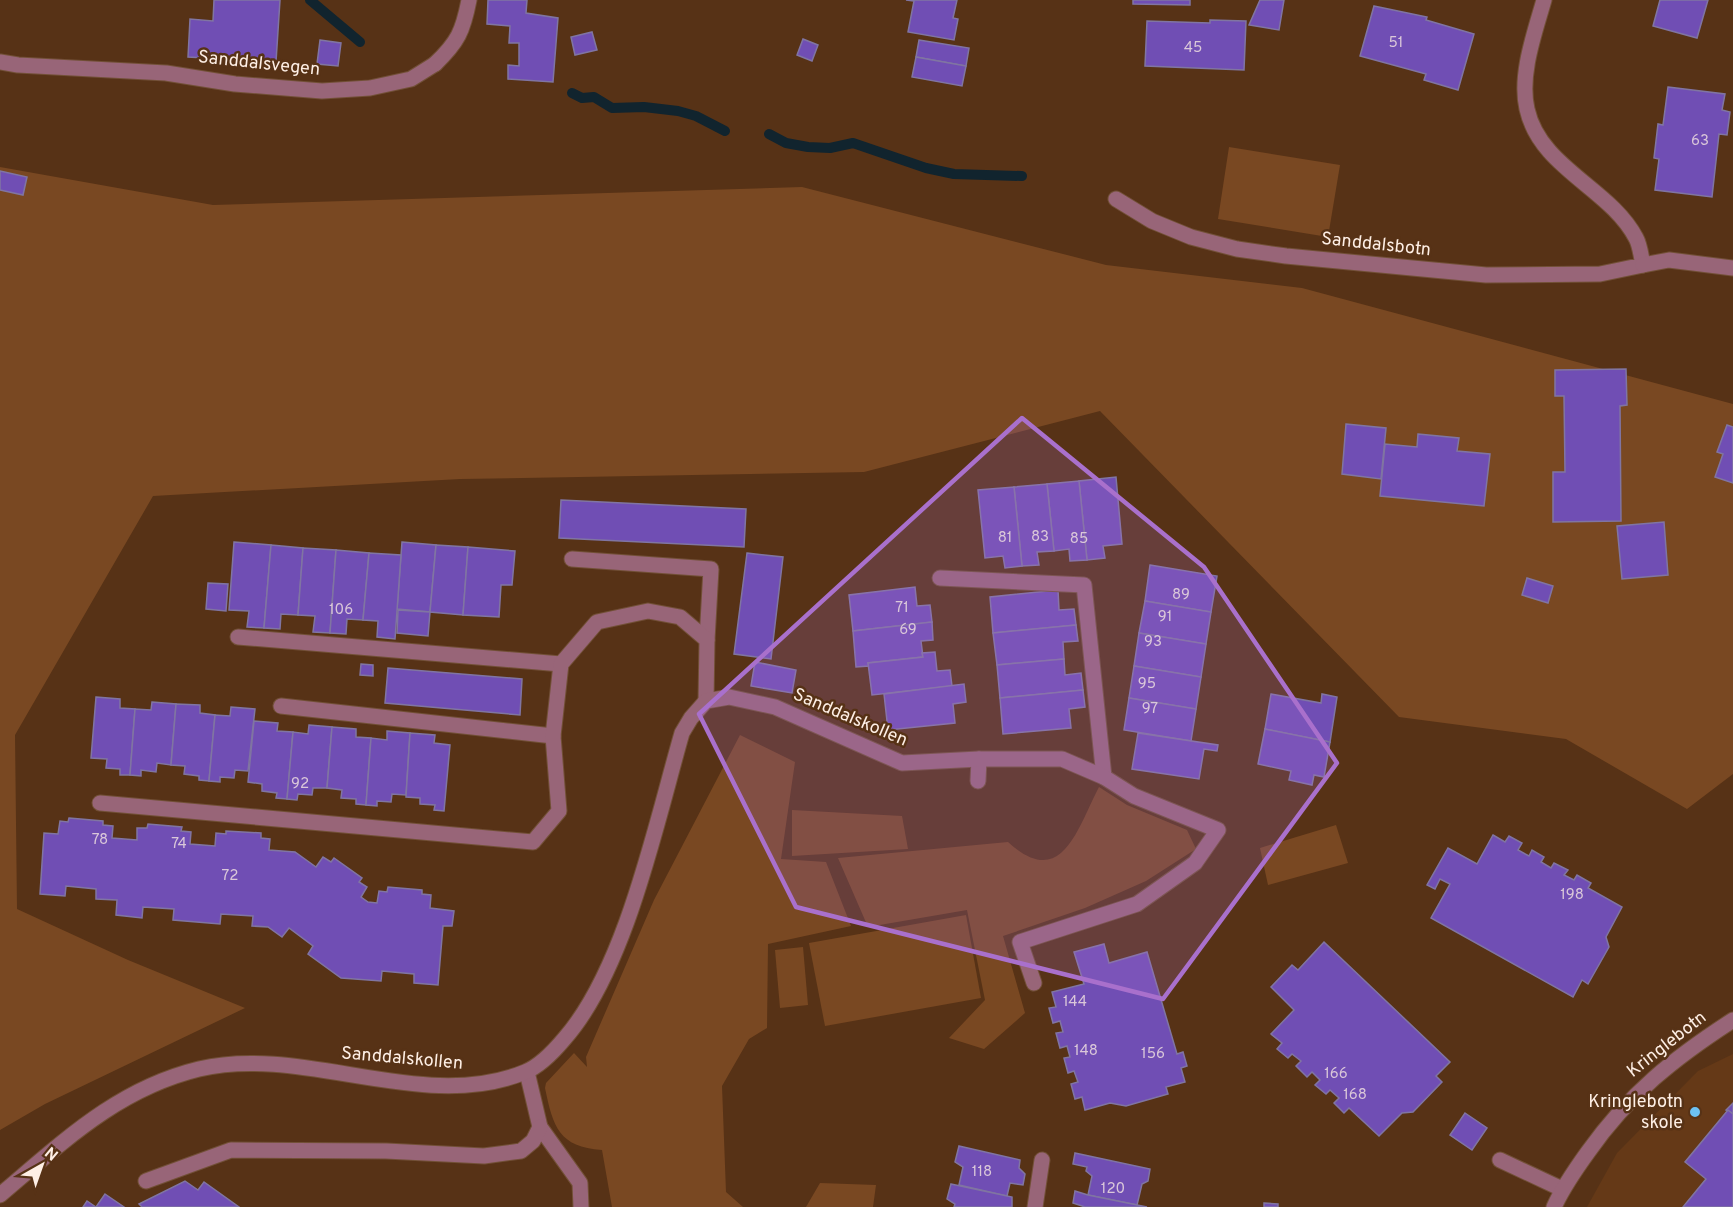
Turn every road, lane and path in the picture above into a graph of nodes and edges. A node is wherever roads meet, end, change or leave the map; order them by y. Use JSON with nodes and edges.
{"nodes":[{"id":1,"x":469,"y":0,"type":"edge"},
{"id":2,"x":1544,"y":0,"type":"edge"},
{"id":3,"x":0,"y":62,"type":"edge"},
{"id":4,"x":1116,"y":199,"type":"dead end"},
{"id":5,"x":1643,"y":265,"type":"junction"},
{"id":6,"x":1733,"y":268,"type":"edge"},
{"id":7,"x":572,"y":559,"type":"dead end"},
{"id":8,"x":940,"y":578,"type":"dead end"},
{"id":9,"x":238,"y":636,"type":"dead end"},
{"id":10,"x":707,"y":640,"type":"junction"},
{"id":11,"x":561,"y":664,"type":"junction"},
{"id":12,"x":706,"y":701,"type":"junction"},
{"id":13,"x":281,"y":706,"type":"dead end"},
{"id":14,"x":553,"y":736,"type":"junction"},
{"id":15,"x":979,"y":759,"type":"junction"},
{"id":16,"x":1104,"y":777,"type":"junction"},
{"id":17,"x":978,"y":781,"type":"dead end"},
{"id":18,"x":100,"y":803,"type":"dead end"},
{"id":19,"x":1034,"y":983,"type":"dead end"},
{"id":20,"x":1733,"y":1020,"type":"edge"},
{"id":21,"x":527,"y":1072,"type":"junction"},
{"id":22,"x":540,"y":1127,"type":"junction"},
{"id":23,"x":1042,"y":1160,"type":"dead end"},
{"id":24,"x":1500,"y":1160,"type":"dead end"},
{"id":25,"x":146,"y":1181,"type":"dead end"},
{"id":26,"x":1562,"y":1189,"type":"junction"},
{"id":27,"x":0,"y":1195,"type":"edge"},
{"id":28,"x":581,"y":1207,"type":"edge"},
{"id":29,"x":1035,"y":1207,"type":"edge"},
{"id":30,"x":1554,"y":1207,"type":"edge"}],
"edges":[{"from":1,"to":3,"type":"street","name":"Sanddalsvegen"},
{"from":2,"to":5,"type":"street"},
{"from":4,"to":5,"type":"street","name":"Sanddalsbotn"},
{"from":5,"to":6,"type":"street","name":"Sanddalsbotn"},
{"from":7,"to":10,"type":"street"},
{"from":8,"to":16,"type":"street"},
{"from":9,"to":11,"type":"street"},
{"from":10,"to":11,"type":"street"},
{"from":10,"to":12,"type":"street"},
{"from":11,"to":14,"type":"street"},
{"from":12,"to":15,"type":"street","name":"Sanddalskollen"},
{"from":12,"to":21,"type":"street","name":"Sanddalskollen"},
{"from":13,"to":14,"type":"street"},
{"from":14,"to":18,"type":"street"},
{"from":15,"to":16,"type":"street","name":"Sanddalskollen"},
{"from":15,"to":17,"type":"street"},
{"from":16,"to":19,"type":"street","name":"Sanddalskollen"},
{"from":20,"to":26,"type":"street","name":"Kringlebotn"},
{"from":21,"to":22,"type":"street"},
{"from":21,"to":27,"type":"street","name":"Sanddalskollen"},
{"from":22,"to":25,"type":"street"},
{"from":22,"to":28,"type":"street"},
{"from":23,"to":29,"type":"street"},
{"from":24,"to":26,"type":"street"},
{"from":26,"to":30,"type":"street","name":"Kringlebotn"}]}
